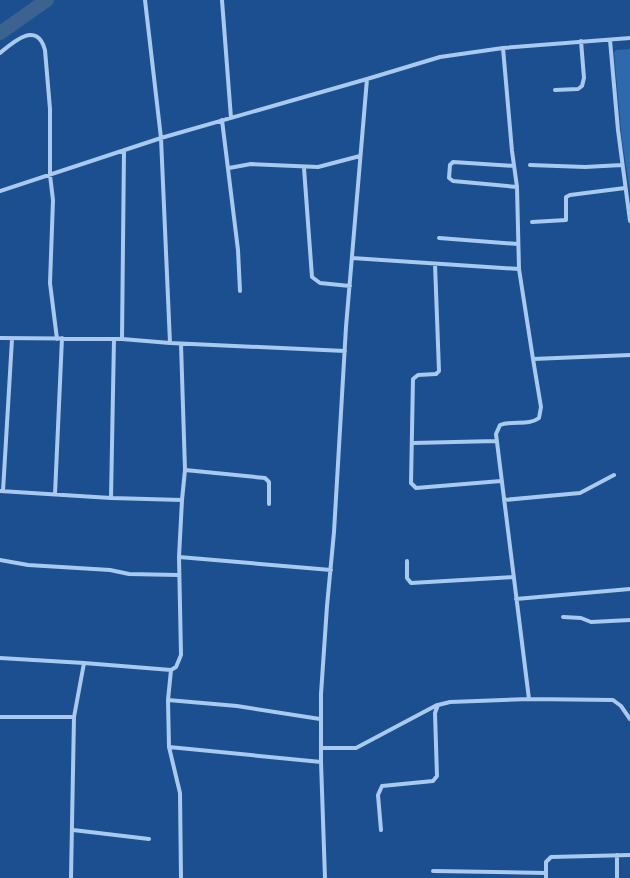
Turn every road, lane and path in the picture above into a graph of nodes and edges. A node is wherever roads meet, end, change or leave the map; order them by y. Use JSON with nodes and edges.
{"nodes":[{"id":1,"x":145,"y":0,"type":"edge"},
{"id":2,"x":222,"y":0,"type":"edge"},
{"id":3,"x":630,"y":38,"type":"edge"},
{"id":4,"x":610,"y":40,"type":"junction"},
{"id":5,"x":581,"y":41,"type":"junction"},
{"id":6,"x":503,"y":48,"type":"junction"},
{"id":7,"x":0,"y":53,"type":"edge"},
{"id":8,"x":367,"y":79,"type":"junction"},
{"id":9,"x":555,"y":90,"type":"dead end"},
{"id":10,"x":231,"y":118,"type":"junction"},
{"id":11,"x":222,"y":120,"type":"junction"},
{"id":12,"x":161,"y":138,"type":"junction"},
{"id":13,"x":124,"y":150,"type":"junction"},
{"id":14,"x":360,"y":156,"type":"junction"},
{"id":15,"x":622,"y":165,"type":"junction"},
{"id":16,"x":514,"y":166,"type":"junction"},
{"id":17,"x":530,"y":166,"type":"dead end"},
{"id":18,"x":229,"y":168,"type":"junction"},
{"id":19,"x":304,"y":168,"type":"junction"},
{"id":20,"x":50,"y":175,"type":"junction"},
{"id":21,"x":517,"y":187,"type":"junction"},
{"id":22,"x":624,"y":188,"type":"junction"},
{"id":23,"x":0,"y":191,"type":"edge"},
{"id":24,"x":630,"y":221,"type":"edge"},
{"id":25,"x":532,"y":222,"type":"dead end"},
{"id":26,"x":439,"y":238,"type":"dead end"},
{"id":27,"x":518,"y":244,"type":"junction"},
{"id":28,"x":352,"y":258,"type":"junction"},
{"id":29,"x":435,"y":264,"type":"junction"},
{"id":30,"x":519,"y":269,"type":"junction"},
{"id":31,"x":350,"y":286,"type":"junction"},
{"id":32,"x":240,"y":291,"type":"dead end"},
{"id":33,"x":0,"y":338,"type":"edge"},
{"id":34,"x":12,"y":338,"type":"junction"},
{"id":35,"x":60,"y":338,"type":"junction"},
{"id":36,"x":114,"y":339,"type":"junction"},
{"id":37,"x":122,"y":339,"type":"junction"},
{"id":38,"x":170,"y":343,"type":"junction"},
{"id":39,"x":181,"y":344,"type":"junction"},
{"id":40,"x":344,"y":351,"type":"junction"},
{"id":41,"x":630,"y":355,"type":"edge"},
{"id":42,"x":533,"y":359,"type":"junction"},
{"id":43,"x":496,"y":441,"type":"junction"},
{"id":44,"x":413,"y":443,"type":"junction"},
{"id":45,"x":185,"y":470,"type":"junction"},
{"id":46,"x":614,"y":475,"type":"dead end"},
{"id":47,"x":501,"y":481,"type":"junction"},
{"id":48,"x":2,"y":491,"type":"edge"},
{"id":49,"x":55,"y":494,"type":"junction"},
{"id":50,"x":111,"y":498,"type":"junction"},
{"id":51,"x":182,"y":500,"type":"junction"},
{"id":52,"x":504,"y":500,"type":"junction"},
{"id":53,"x":269,"y":504,"type":"dead end"},
{"id":54,"x":179,"y":557,"type":"junction"},
{"id":55,"x":0,"y":560,"type":"edge"},
{"id":56,"x":407,"y":561,"type":"dead end"},
{"id":57,"x":331,"y":570,"type":"junction"},
{"id":58,"x":178,"y":575,"type":"junction"},
{"id":59,"x":513,"y":577,"type":"junction"},
{"id":60,"x":630,"y":589,"type":"edge"},
{"id":61,"x":516,"y":598,"type":"junction"},
{"id":62,"x":563,"y":617,"type":"dead end"},
{"id":63,"x":630,"y":620,"type":"edge"},
{"id":64,"x":0,"y":658,"type":"edge"},
{"id":65,"x":84,"y":663,"type":"junction"},
{"id":66,"x":171,"y":670,"type":"junction"},
{"id":67,"x":529,"y":699,"type":"junction"},
{"id":68,"x":168,"y":700,"type":"junction"},
{"id":69,"x":438,"y":705,"type":"junction"},
{"id":70,"x":0,"y":717,"type":"edge"},
{"id":71,"x":74,"y":717,"type":"junction"},
{"id":72,"x":320,"y":719,"type":"junction"},
{"id":73,"x":630,"y":719,"type":"edge"},
{"id":74,"x":169,"y":747,"type":"junction"},
{"id":75,"x":320,"y":748,"type":"junction"},
{"id":76,"x":321,"y":762,"type":"junction"},
{"id":77,"x":73,"y":830,"type":"junction"},
{"id":78,"x":381,"y":830,"type":"dead end"},
{"id":79,"x":149,"y":839,"type":"dead end"},
{"id":80,"x":616,"y":855,"type":"junction"},
{"id":81,"x":630,"y":855,"type":"edge"},
{"id":82,"x":433,"y":871,"type":"dead end"},
{"id":83,"x":546,"y":873,"type":"junction"},
{"id":84,"x":71,"y":878,"type":"edge"},
{"id":85,"x":181,"y":878,"type":"edge"},
{"id":86,"x":325,"y":878,"type":"edge"},
{"id":87,"x":546,"y":878,"type":"edge"},
{"id":88,"x":617,"y":878,"type":"edge"}],
"edges":[{"from":1,"to":12,"type":"street"},
{"from":2,"to":10,"type":"street"},
{"from":3,"to":4,"type":"street"},
{"from":4,"to":5,"type":"street"},
{"from":4,"to":15,"type":"street"},
{"from":5,"to":6,"type":"street"},
{"from":5,"to":9,"type":"street"},
{"from":6,"to":8,"type":"street"},
{"from":6,"to":16,"type":"street"},
{"from":7,"to":20,"type":"street"},
{"from":8,"to":10,"type":"street"},
{"from":8,"to":14,"type":"street"},
{"from":10,"to":11,"type":"street"},
{"from":11,"to":12,"type":"street"},
{"from":11,"to":18,"type":"street"},
{"from":12,"to":13,"type":"street"},
{"from":12,"to":38,"type":"street"},
{"from":13,"to":20,"type":"street"},
{"from":13,"to":37,"type":"street"},
{"from":14,"to":19,"type":"street"},
{"from":14,"to":28,"type":"street"},
{"from":15,"to":17,"type":"street"},
{"from":15,"to":22,"type":"street"},
{"from":16,"to":21,"type":"street"},
{"from":16,"to":21,"type":"street"},
{"from":18,"to":19,"type":"street"},
{"from":18,"to":32,"type":"street"},
{"from":19,"to":31,"type":"street"},
{"from":20,"to":23,"type":"street"},
{"from":20,"to":35,"type":"street"},
{"from":21,"to":27,"type":"street"},
{"from":22,"to":24,"type":"street"},
{"from":22,"to":25,"type":"street"},
{"from":26,"to":27,"type":"street"},
{"from":27,"to":30,"type":"street"},
{"from":28,"to":29,"type":"street"},
{"from":28,"to":31,"type":"street"},
{"from":29,"to":30,"type":"street"},
{"from":29,"to":44,"type":"street"},
{"from":30,"to":42,"type":"street"},
{"from":31,"to":40,"type":"street"},
{"from":33,"to":34,"type":"street"},
{"from":34,"to":35,"type":"street"},
{"from":34,"to":48,"type":"street"},
{"from":35,"to":36,"type":"street"},
{"from":35,"to":49,"type":"street"},
{"from":36,"to":37,"type":"street"},
{"from":36,"to":50,"type":"street"},
{"from":37,"to":38,"type":"street"},
{"from":38,"to":39,"type":"street"},
{"from":39,"to":40,"type":"street"},
{"from":39,"to":45,"type":"street"},
{"from":40,"to":57,"type":"street"},
{"from":41,"to":42,"type":"street"},
{"from":42,"to":43,"type":"street"},
{"from":43,"to":44,"type":"street"},
{"from":43,"to":47,"type":"street"},
{"from":44,"to":47,"type":"street"},
{"from":45,"to":51,"type":"street"},
{"from":45,"to":53,"type":"street"},
{"from":46,"to":52,"type":"street"},
{"from":47,"to":52,"type":"street"},
{"from":48,"to":49,"type":"street"},
{"from":49,"to":50,"type":"street"},
{"from":50,"to":51,"type":"street"},
{"from":51,"to":54,"type":"street"},
{"from":52,"to":59,"type":"street"},
{"from":54,"to":57,"type":"street"},
{"from":54,"to":58,"type":"street"},
{"from":55,"to":58,"type":"street"},
{"from":56,"to":59,"type":"street"},
{"from":57,"to":72,"type":"street"},
{"from":58,"to":66,"type":"street"},
{"from":59,"to":61,"type":"street"},
{"from":60,"to":61,"type":"street"},
{"from":61,"to":67,"type":"street"},
{"from":62,"to":63,"type":"street"},
{"from":64,"to":65,"type":"street"},
{"from":65,"to":66,"type":"street"},
{"from":65,"to":71,"type":"street"},
{"from":66,"to":68,"type":"street"},
{"from":67,"to":69,"type":"street"},
{"from":67,"to":73,"type":"street"},
{"from":68,"to":72,"type":"street"},
{"from":68,"to":74,"type":"street"},
{"from":69,"to":75,"type":"street"},
{"from":69,"to":78,"type":"street"},
{"from":70,"to":71,"type":"street"},
{"from":71,"to":77,"type":"street"},
{"from":72,"to":75,"type":"street"},
{"from":74,"to":76,"type":"street"},
{"from":74,"to":85,"type":"street"},
{"from":75,"to":76,"type":"street"},
{"from":76,"to":86,"type":"street"},
{"from":77,"to":79,"type":"street"},
{"from":77,"to":84,"type":"street"},
{"from":80,"to":81,"type":"street"},
{"from":80,"to":83,"type":"street"},
{"from":80,"to":88,"type":"street"},
{"from":82,"to":83,"type":"street"},
{"from":83,"to":87,"type":"street"}]}
